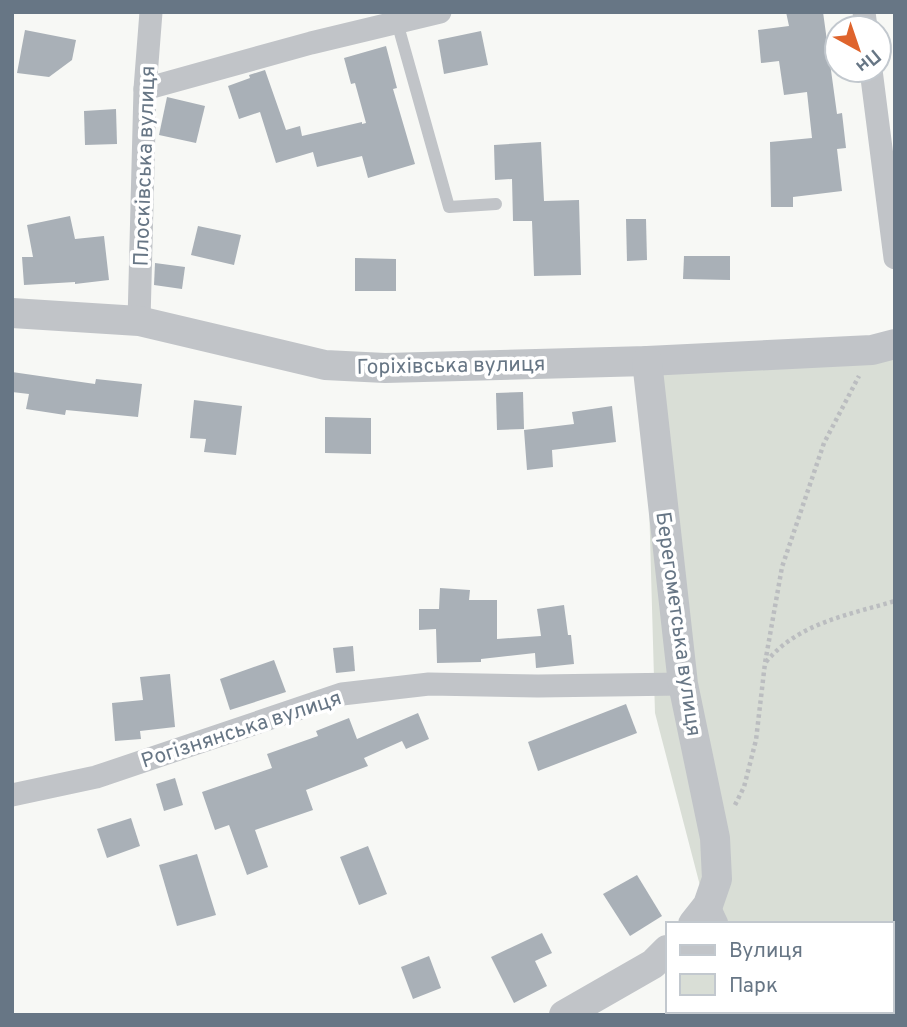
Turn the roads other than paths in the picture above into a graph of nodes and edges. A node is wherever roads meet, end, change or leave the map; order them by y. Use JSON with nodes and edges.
{"nodes":[{"id":1,"x":151,"y":12,"type":"edge"},
{"id":2,"x":440,"y":12,"type":"edge"},
{"id":3,"x":397,"y":22,"type":"junction"},
{"id":4,"x":873,"y":84,"type":"edge"},
{"id":5,"x":145,"y":89,"type":"junction"},
{"id":6,"x":496,"y":204,"type":"dead end"},
{"id":7,"x":895,"y":258,"type":"edge"},
{"id":8,"x":12,"y":313,"type":"edge"},
{"id":9,"x":139,"y":321,"type":"junction"},
{"id":10,"x":884,"y":347,"type":"edge"},
{"id":11,"x":647,"y":361,"type":"junction"},
{"id":12,"x":683,"y":684,"type":"junction"},
{"id":13,"x":12,"y":795,"type":"edge"},
{"id":14,"x":706,"y":917,"type":"edge"},
{"id":15,"x":666,"y":951,"type":"edge"},
{"id":16,"x":564,"y":1015,"type":"edge"}],
"edges":[{"from":1,"to":5,"type":"street","name":"Плосківська вулиця"},
{"from":2,"to":3,"type":"street"},
{"from":3,"to":5,"type":"street"},
{"from":3,"to":6,"type":"lane"},
{"from":4,"to":7,"type":"street"},
{"from":5,"to":9,"type":"street","name":"Плосківська вулиця"},
{"from":8,"to":9,"type":"street","name":"Горіхівська вулиця"},
{"from":9,"to":11,"type":"street","name":"Горіхівська вулиця"},
{"from":10,"to":11,"type":"street","name":"Горіхівська вулиця"},
{"from":11,"to":12,"type":"street","name":"Берегометська вулиця"},
{"from":12,"to":13,"type":"street","name":"Рогізнянська вулиця"},
{"from":12,"to":14,"type":"street","name":"Берегометська вулиця"},
{"from":15,"to":16,"type":"street"}]}
